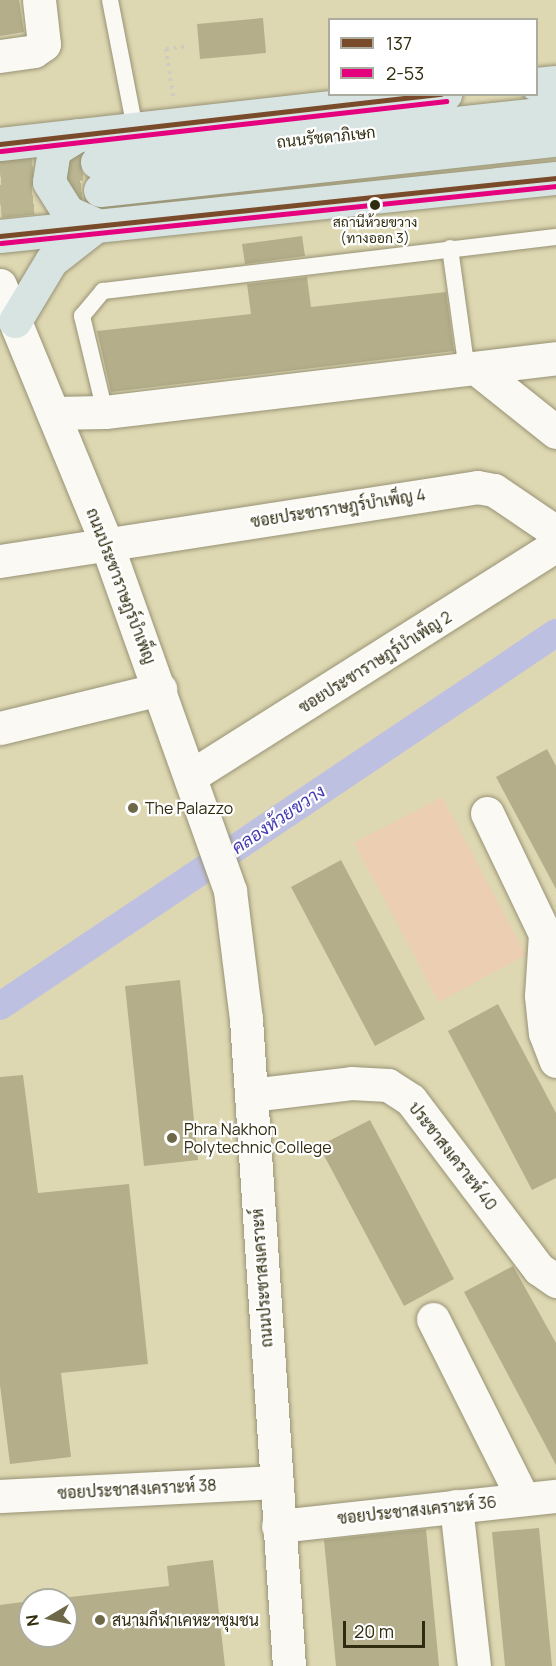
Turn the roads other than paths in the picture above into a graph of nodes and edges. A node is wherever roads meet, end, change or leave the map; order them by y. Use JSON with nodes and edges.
{"nodes":[{"id":1,"x":39,"y":0,"type":"edge"},
{"id":2,"x":110,"y":0,"type":"edge"},
{"id":3,"x":0,"y":56,"type":"edge"},
{"id":4,"x":556,"y":82,"type":"edge"},
{"id":5,"x":538,"y":84,"type":"edge"},
{"id":6,"x":427,"y":96,"type":"edge"},
{"id":7,"x":556,"y":112,"type":"edge"},
{"id":8,"x":135,"y":129,"type":"junction"},
{"id":9,"x":78,"y":135,"type":"junction"},
{"id":10,"x":556,"y":140,"type":"edge"},
{"id":11,"x":0,"y":144,"type":"edge"},
{"id":12,"x":556,"y":178,"type":"edge"},
{"id":13,"x":96,"y":225,"type":"junction"},
{"id":14,"x":0,"y":236,"type":"edge"},
{"id":15,"x":556,"y":237,"type":"edge"},
{"id":16,"x":450,"y":248,"type":"junction"},
{"id":17,"x":0,"y":285,"type":"edge"},
{"id":18,"x":15,"y":321,"type":"junction"},
{"id":19,"x":556,"y":358,"type":"edge"},
{"id":20,"x":472,"y":369,"type":"junction"},
{"id":21,"x":105,"y":412,"type":"junction"},
{"id":22,"x":53,"y":413,"type":"junction"},
{"id":23,"x":556,"y":432,"type":"edge"},
{"id":24,"x":556,"y":532,"type":"edge"},
{"id":25,"x":107,"y":545,"type":"junction"},
{"id":26,"x":556,"y":545,"type":"edge"},
{"id":27,"x":0,"y":561,"type":"edge"},
{"id":28,"x":160,"y":689,"type":"junction"},
{"id":29,"x":0,"y":728,"type":"edge"},
{"id":30,"x":191,"y":777,"type":"junction"},
{"id":31,"x":487,"y":813,"type":"dead end"},
{"id":32,"x":230,"y":891,"type":"joint"},
{"id":33,"x":550,"y":941,"type":"edge"},
{"id":34,"x":556,"y":1061,"type":"edge"},
{"id":35,"x":251,"y":1095,"type":"junction"},
{"id":36,"x":556,"y":1281,"type":"edge"},
{"id":37,"x":433,"y":1319,"type":"dead end"},
{"id":38,"x":275,"y":1482,"type":"junction"},
{"id":39,"x":0,"y":1496,"type":"edge"},
{"id":40,"x":556,"y":1496,"type":"edge"},
{"id":41,"x":522,"y":1499,"type":"junction"},
{"id":42,"x":456,"y":1506,"type":"junction"},
{"id":43,"x":278,"y":1526,"type":"junction"},
{"id":44,"x":289,"y":1666,"type":"edge"},
{"id":45,"x":474,"y":1666,"type":"edge"}],
"edges":[{"from":1,"to":3,"type":"street"},
{"from":2,"to":8,"type":"lane"},
{"from":4,"to":5,"type":"main road"},
{"from":6,"to":8,"type":"main road","name":"ถนนรัชดาภิเษก"},
{"from":7,"to":10,"type":"main road","name":"ถนนรัชดาภิเษก"},
{"from":8,"to":9,"type":"main road","name":"ถนนรัชดาภิเษก"},
{"from":9,"to":11,"type":"main road","name":"ถนนรัชดาภิเษก"},
{"from":9,"to":13,"type":"main road"},
{"from":12,"to":13,"type":"main road"},
{"from":13,"to":14,"type":"main road"},
{"from":13,"to":18,"type":"main road"},
{"from":15,"to":16,"type":"lane"},
{"from":16,"to":20,"type":"lane"},
{"from":16,"to":21,"type":"lane"},
{"from":17,"to":18,"type":"street","name":"ถนนประชาราษฎร์บำเพ็ญ"},
{"from":18,"to":22,"type":"street","name":"ถนนประชาราษฎร์บำเพ็ญ"},
{"from":19,"to":20,"type":"street"},
{"from":20,"to":21,"type":"street"},
{"from":20,"to":23,"type":"street"},
{"from":21,"to":22,"type":"street"},
{"from":22,"to":25,"type":"street","name":"ถนนประชาราษฎร์บำเพ็ญ"},
{"from":24,"to":25,"type":"street","name":"ซอยประชาราษฎร์บำเพ็ญ 4"},
{"from":25,"to":27,"type":"street","name":"ซอยประชาราษฎร์บำเพ็ญ 4"},
{"from":25,"to":28,"type":"street","name":"ถนนประชาราษฎร์บำเพ็ญ"},
{"from":26,"to":30,"type":"street","name":"ซอยประชาราษฎร์บำเพ็ญ 2"},
{"from":28,"to":29,"type":"street"},
{"from":28,"to":30,"type":"street","name":"ถนนประชาราษฎร์บำเพ็ญ"},
{"from":30,"to":32,"type":"street","name":"ถนนประชาราษฎร์บำเพ็ญ"},
{"from":31,"to":33,"type":"street"},
{"from":32,"to":35,"type":"street","name":"ถนนประชาสงเคราะห์"},
{"from":33,"to":34,"type":"street"},
{"from":35,"to":36,"type":"street","name":"ประชาสงเคราะห์ 40"},
{"from":35,"to":38,"type":"street","name":"ถนนประชาสงเคราะห์"},
{"from":37,"to":41,"type":"street"},
{"from":38,"to":39,"type":"street","name":"ซอยประชาสงเคราะห์ 38"},
{"from":38,"to":43,"type":"street","name":"ถนนประชาสงเคราะห์"},
{"from":40,"to":41,"type":"street","name":"ซอยประชาสงเคราะห์ 36"},
{"from":41,"to":42,"type":"street","name":"ซอยประชาสงเคราะห์ 36"},
{"from":42,"to":43,"type":"street","name":"ซอยประชาสงเคราะห์ 36"},
{"from":42,"to":45,"type":"street"},
{"from":43,"to":44,"type":"street","name":"ถนนประชาสงเคราะห์"}]}
